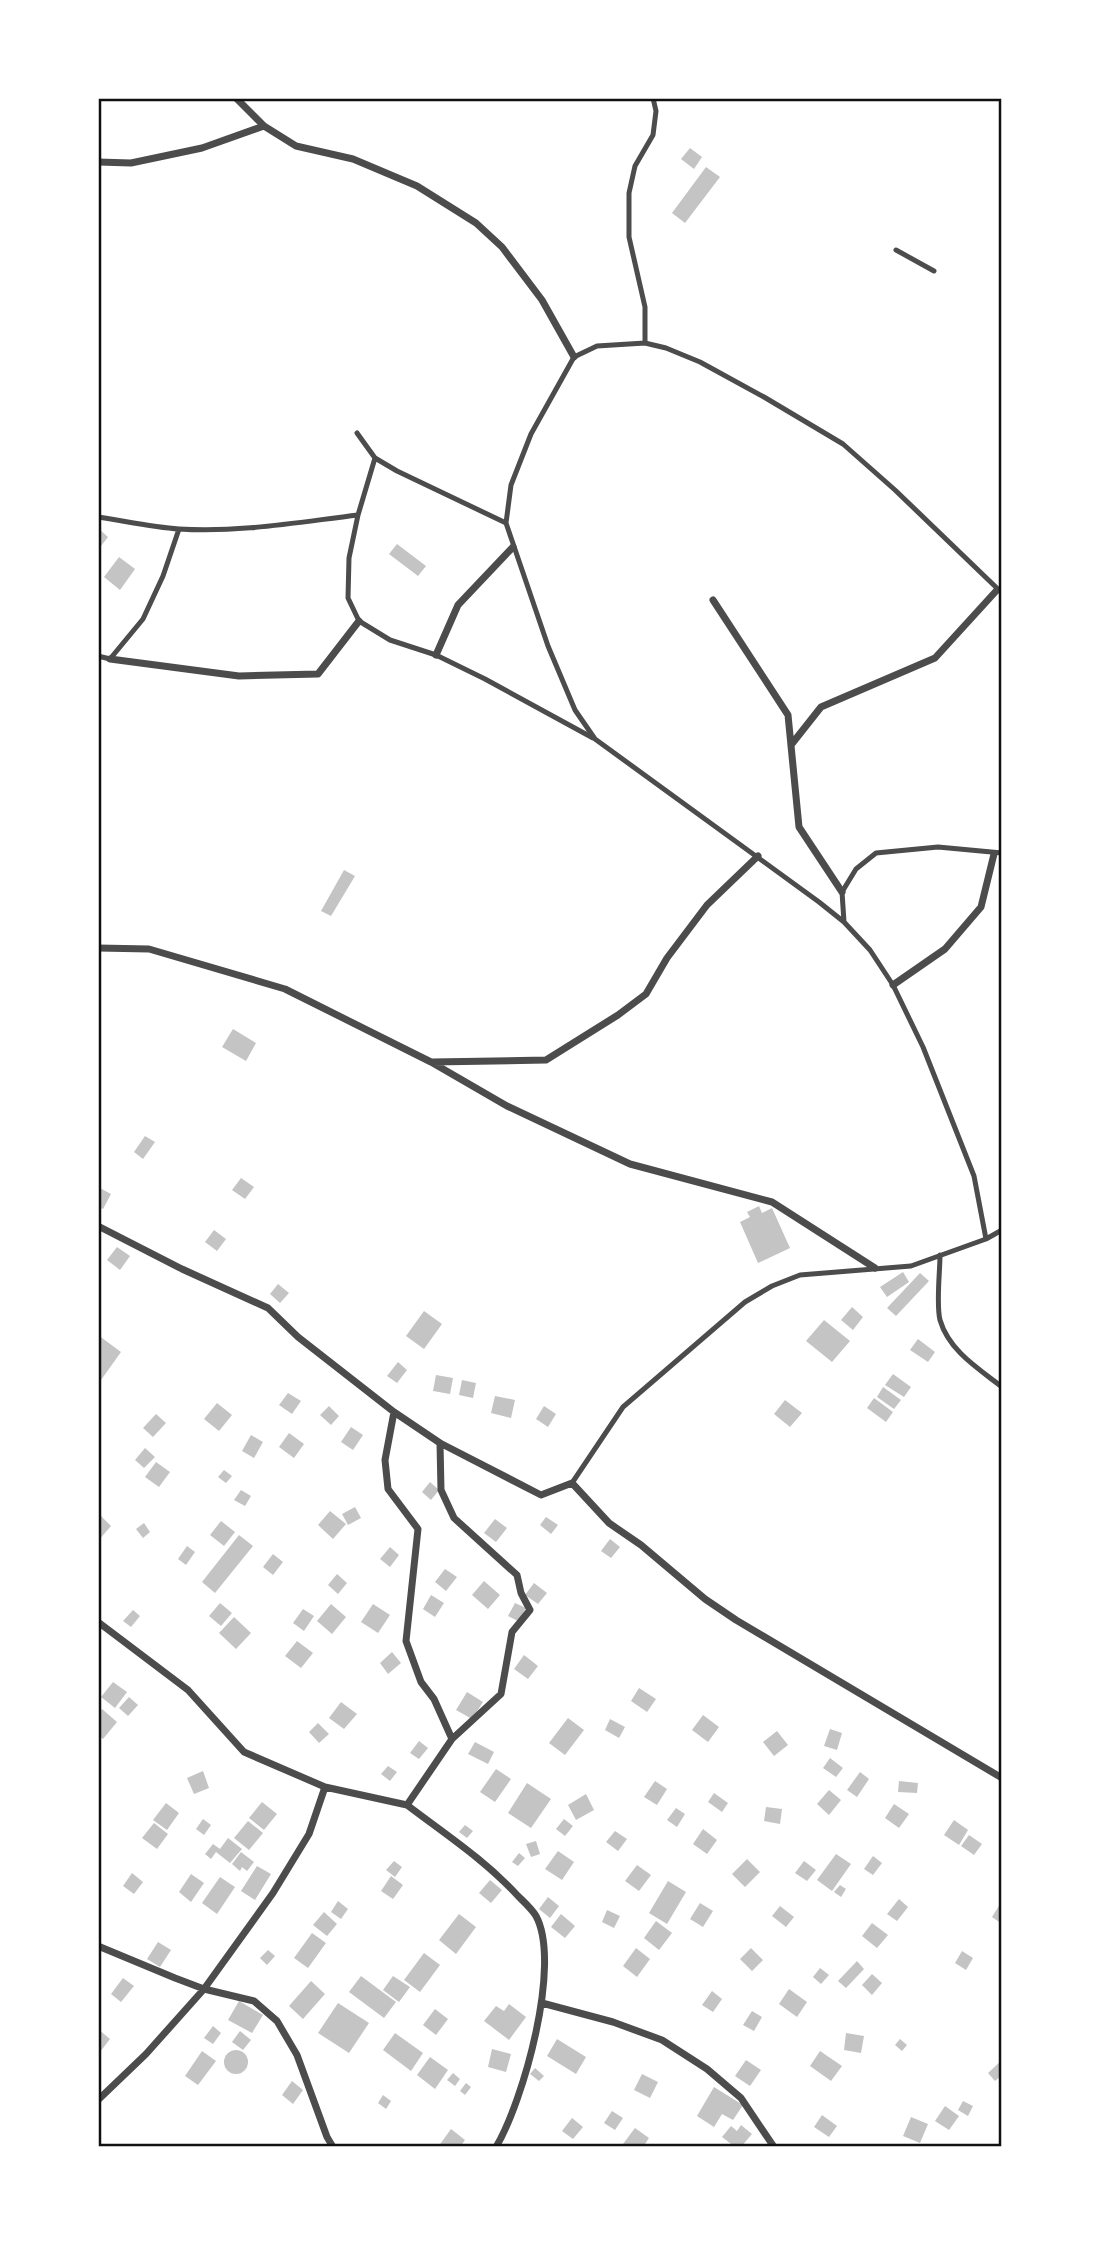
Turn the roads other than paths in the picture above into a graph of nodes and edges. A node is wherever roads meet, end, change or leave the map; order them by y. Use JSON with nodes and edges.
{"nodes":[{"id":1,"x":236,"y":98,"type":"edge"},
{"id":2,"x":653,"y":98,"type":"edge"},
{"id":3,"x":264,"y":126,"type":"junction"},
{"id":4,"x":98,"y":162,"type":"edge"},
{"id":5,"x":896,"y":250,"type":"dead end"},
{"id":6,"x":934,"y":271,"type":"dead end"},
{"id":7,"x":645,"y":343,"type":"junction"},
{"id":8,"x":574,"y":357,"type":"junction"},
{"id":9,"x":357,"y":433,"type":"dead end"},
{"id":10,"x":376,"y":458,"type":"junction"},
{"id":11,"x":358,"y":515,"type":"junction"},
{"id":12,"x":98,"y":517,"type":"edge"},
{"id":13,"x":506,"y":523,"type":"junction"},
{"id":14,"x":179,"y":529,"type":"junction"},
{"id":15,"x":513,"y":547,"type":"junction"},
{"id":16,"x":999,"y":591,"type":"edge"},
{"id":17,"x":713,"y":600,"type":"dead end"},
{"id":18,"x":359,"y":621,"type":"junction"},
{"id":19,"x":436,"y":655,"type":"junction"},
{"id":20,"x":98,"y":656,"type":"edge"},
{"id":21,"x":110,"y":659,"type":"junction"},
{"id":22,"x":595,"y":739,"type":"junction"},
{"id":23,"x":790,"y":746,"type":"junction"},
{"id":24,"x":998,"y":853,"type":"edge"},
{"id":25,"x":758,"y":856,"type":"junction"},
{"id":26,"x":842,"y":892,"type":"junction"},
{"id":27,"x":844,"y":922,"type":"junction"},
{"id":28,"x":98,"y":948,"type":"edge"},
{"id":29,"x":892,"y":985,"type":"junction"},
{"id":30,"x":431,"y":1062,"type":"junction"},
{"id":31,"x":98,"y":1226,"type":"edge"},
{"id":32,"x":1002,"y":1230,"type":"edge"},
{"id":33,"x":986,"y":1239,"type":"junction"},
{"id":34,"x":940,"y":1255,"type":"junction"},
{"id":35,"x":875,"y":1268,"type":"junction"},
{"id":36,"x":1002,"y":1387,"type":"edge"},
{"id":37,"x":394,"y":1412,"type":"junction"},
{"id":38,"x":440,"y":1443,"type":"junction"},
{"id":39,"x":572,"y":1483,"type":"junction"},
{"id":40,"x":98,"y":1622,"type":"edge"},
{"id":41,"x":452,"y":1739,"type":"junction"},
{"id":42,"x":1002,"y":1778,"type":"edge"},
{"id":43,"x":325,"y":1787,"type":"junction"},
{"id":44,"x":407,"y":1805,"type":"junction"},
{"id":45,"x":98,"y":1945,"type":"edge"},
{"id":46,"x":204,"y":1989,"type":"junction"},
{"id":47,"x":542,"y":2003,"type":"junction"},
{"id":48,"x":98,"y":2100,"type":"edge"},
{"id":49,"x":334,"y":2147,"type":"edge"},
{"id":50,"x":496,"y":2147,"type":"edge"},
{"id":51,"x":774,"y":2147,"type":"edge"}],
"edges":[{"from":1,"to":3,"type":"street"},
{"from":2,"to":7,"type":"lane"},
{"from":3,"to":4,"type":"street"},
{"from":3,"to":8,"type":"street"},
{"from":5,"to":6,"type":"lane"},
{"from":7,"to":8,"type":"lane"},
{"from":7,"to":16,"type":"lane"},
{"from":8,"to":13,"type":"lane"},
{"from":9,"to":10,"type":"lane"},
{"from":10,"to":11,"type":"lane"},
{"from":10,"to":13,"type":"lane"},
{"from":11,"to":14,"type":"lane"},
{"from":11,"to":18,"type":"lane"},
{"from":12,"to":14,"type":"lane"},
{"from":13,"to":15,"type":"lane"},
{"from":14,"to":21,"type":"lane"},
{"from":15,"to":19,"type":"street"},
{"from":15,"to":22,"type":"lane"},
{"from":16,"to":23,"type":"street"},
{"from":17,"to":23,"type":"street"},
{"from":18,"to":19,"type":"lane"},
{"from":18,"to":21,"type":"street"},
{"from":19,"to":22,"type":"lane"},
{"from":20,"to":21,"type":"lane"},
{"from":22,"to":25,"type":"lane"},
{"from":23,"to":26,"type":"street"},
{"from":24,"to":26,"type":"lane"},
{"from":24,"to":29,"type":"street"},
{"from":25,"to":27,"type":"lane"},
{"from":25,"to":30,"type":"street"},
{"from":26,"to":27,"type":"lane"},
{"from":27,"to":29,"type":"lane"},
{"from":28,"to":30,"type":"street"},
{"from":29,"to":33,"type":"lane"},
{"from":30,"to":35,"type":"street"},
{"from":31,"to":37,"type":"street"},
{"from":32,"to":33,"type":"lane"},
{"from":33,"to":34,"type":"lane"},
{"from":34,"to":35,"type":"lane"},
{"from":34,"to":36,"type":"lane"},
{"from":35,"to":39,"type":"lane"},
{"from":37,"to":38,"type":"street"},
{"from":37,"to":41,"type":"street"},
{"from":38,"to":39,"type":"street"},
{"from":38,"to":41,"type":"street"},
{"from":39,"to":42,"type":"street"},
{"from":40,"to":43,"type":"street"},
{"from":41,"to":44,"type":"street"},
{"from":43,"to":44,"type":"street"},
{"from":43,"to":46,"type":"street"},
{"from":44,"to":47,"type":"street"},
{"from":45,"to":46,"type":"street"},
{"from":46,"to":48,"type":"street"},
{"from":46,"to":49,"type":"street"},
{"from":47,"to":50,"type":"street"},
{"from":47,"to":51,"type":"street"}]}
